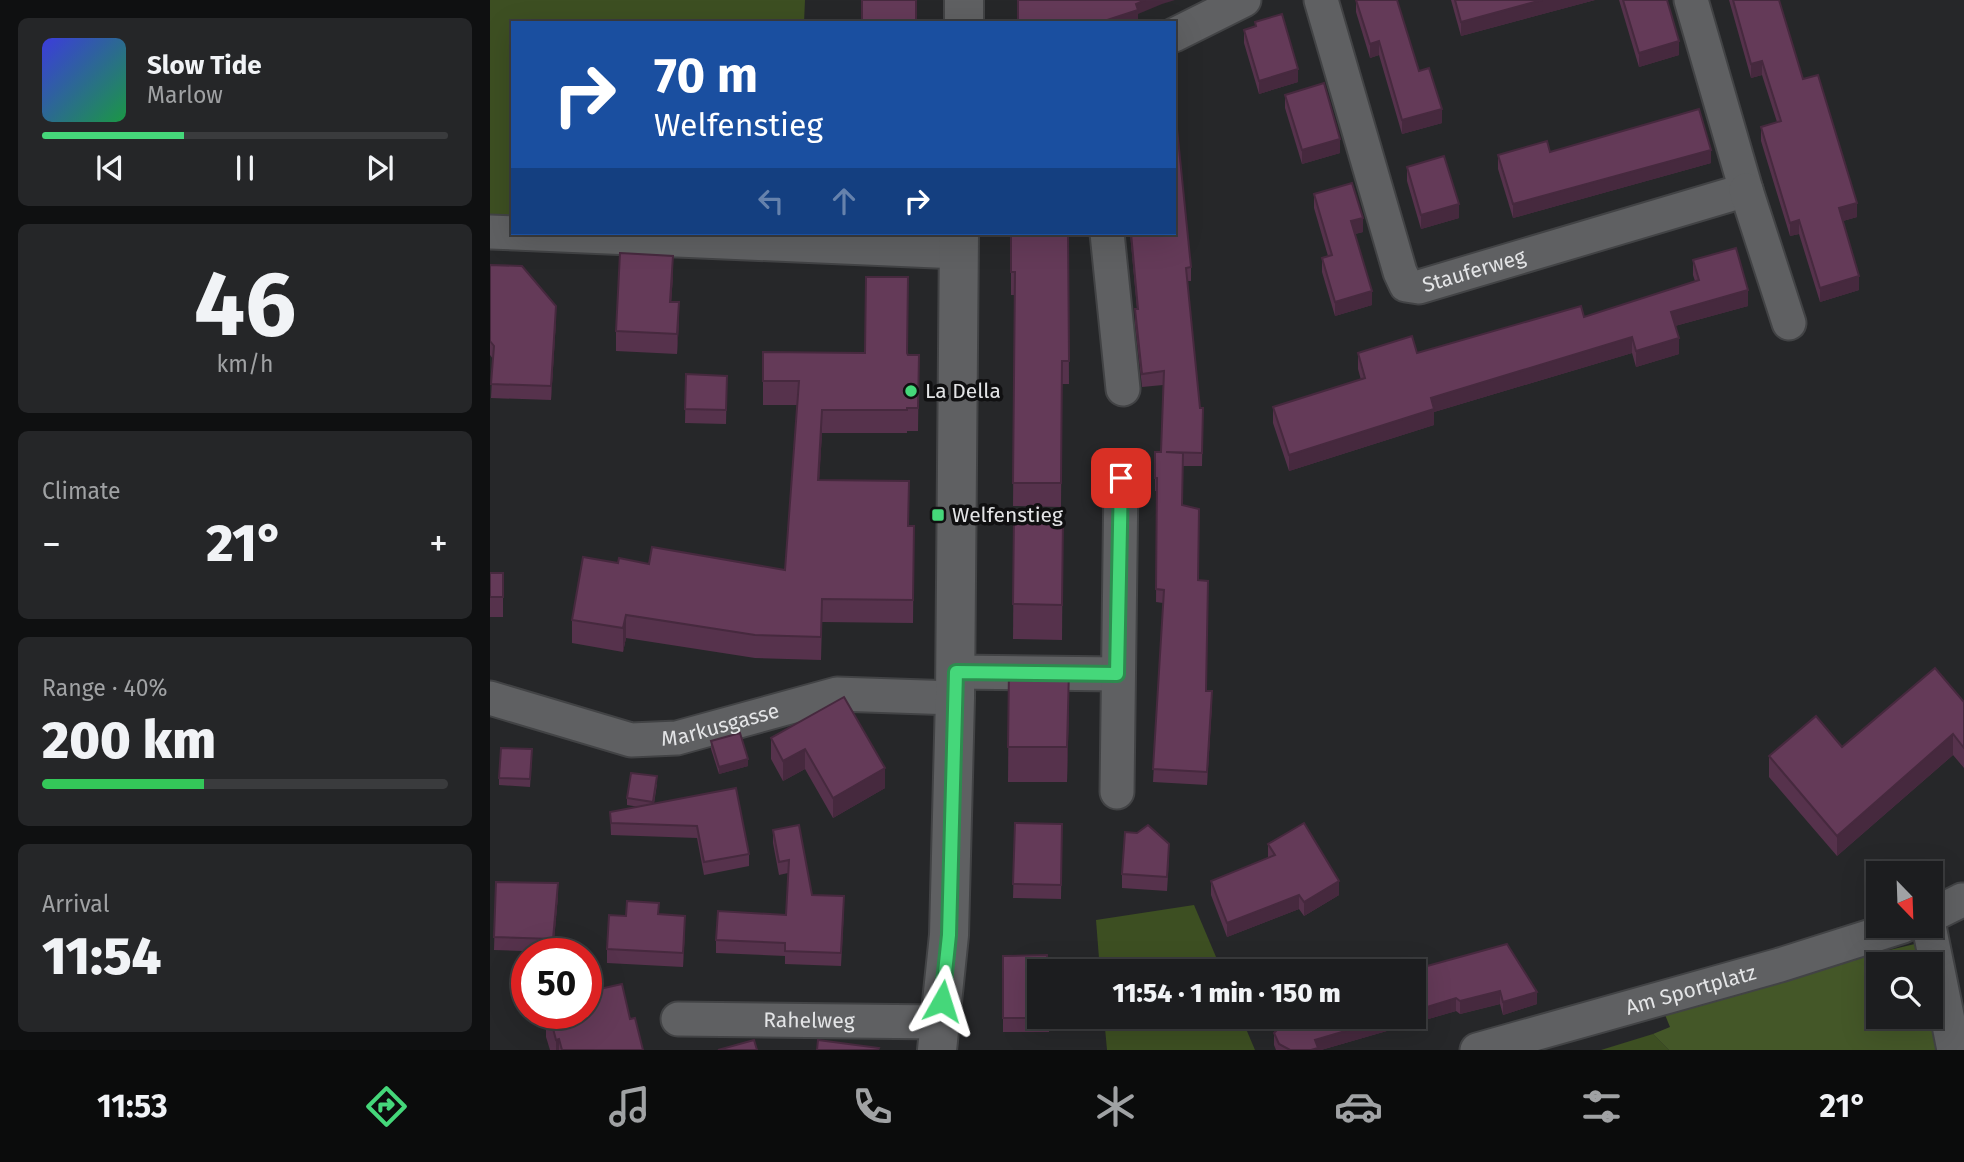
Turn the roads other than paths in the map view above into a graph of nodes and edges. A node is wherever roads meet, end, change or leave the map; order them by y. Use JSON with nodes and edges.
{"nodes":[{"id":1,"x":964,"y":0,"type":"edge"},
{"id":2,"x":1244,"y":0,"type":"edge"},
{"id":3,"x":1321,"y":0,"type":"edge"},
{"id":4,"x":1691,"y":0,"type":"edge"},
{"id":5,"x":964,"y":21,"type":"edge"},
{"id":6,"x":1176,"y":34,"type":"edge"},
{"id":7,"x":1746,"y":190,"type":"junction"},
{"id":8,"x":490,"y":232,"type":"edge"},
{"id":9,"x":511,"y":232,"type":"edge"},
{"id":10,"x":631,"y":235,"type":"edge"},
{"id":11,"x":1107,"y":235,"type":"edge"},
{"id":12,"x":959,"y":242,"type":"edge"},
{"id":13,"x":1789,"y":323,"type":"dead end"},
{"id":14,"x":1123,"y":389,"type":"dead end"},
{"id":15,"x":1121,"y":478,"type":"dead end"},
{"id":16,"x":1117,"y":674,"type":"junction"},
{"id":17,"x":955,"y":685,"type":"junction"},
{"id":18,"x":490,"y":698,"type":"edge"},
{"id":19,"x":1117,"y":792,"type":"dead end"},
{"id":20,"x":1962,"y":900,"type":"dead end"},
{"id":21,"x":1943,"y":910,"type":"edge"},
{"id":22,"x":1866,"y":938,"type":"edge"},
{"id":23,"x":1931,"y":938,"type":"edge"},
{"id":24,"x":678,"y":1019,"type":"dead end"},
{"id":25,"x":938,"y":1036,"type":"edge"},
{"id":26,"x":1477,"y":1050,"type":"edge"},
{"id":27,"x":1954,"y":1050,"type":"edge"}],
"edges":[{"from":1,"to":5,"type":"main road"},
{"from":2,"to":6,"type":"street"},
{"from":3,"to":7,"type":"street","name":"Stauferweg"},
{"from":4,"to":7,"type":"street"},
{"from":7,"to":13,"type":"street"},
{"from":8,"to":9,"type":"street"},
{"from":10,"to":12,"type":"street"},
{"from":11,"to":14,"type":"street"},
{"from":12,"to":17,"type":"main road"},
{"from":15,"to":16,"type":"street"},
{"from":16,"to":17,"type":"street"},
{"from":16,"to":19,"type":"street"},
{"from":17,"to":18,"type":"street","name":"Markusgasse"},
{"from":17,"to":25,"type":"main road"},
{"from":20,"to":21,"type":"street"},
{"from":22,"to":26,"type":"street","name":"Am Sportplatz"},
{"from":23,"to":27,"type":"street"},
{"from":24,"to":25,"type":"street","name":"Rahelweg"}]}
